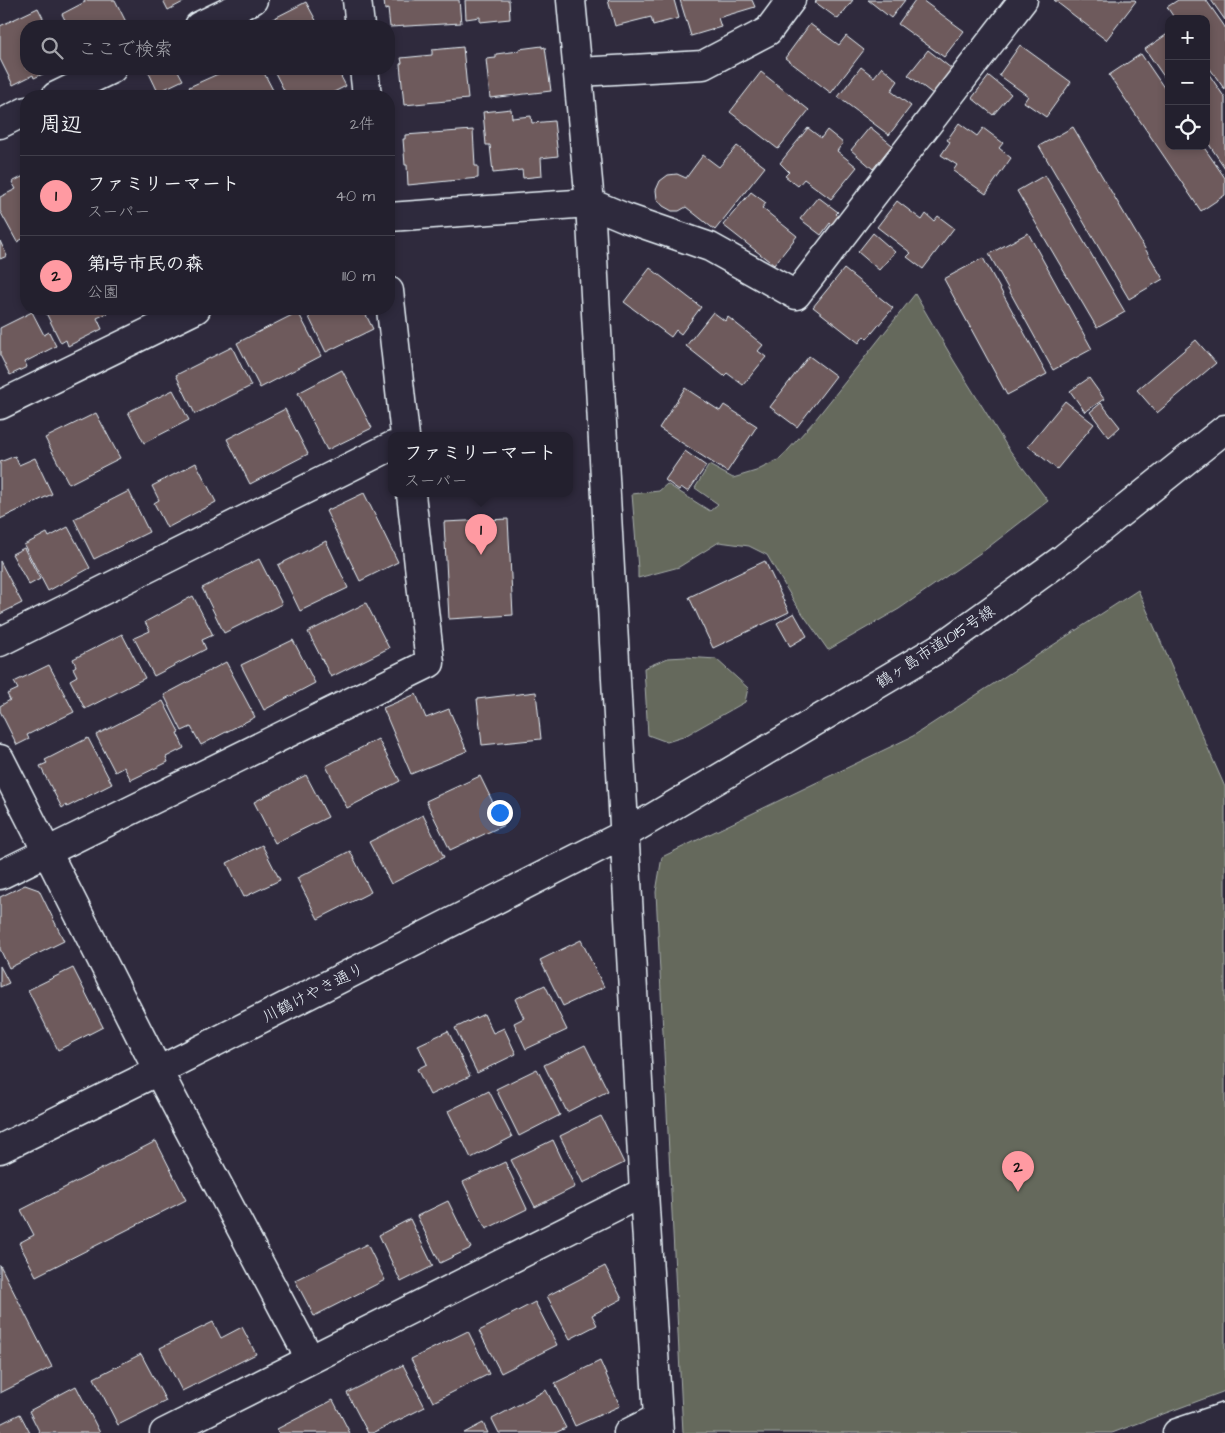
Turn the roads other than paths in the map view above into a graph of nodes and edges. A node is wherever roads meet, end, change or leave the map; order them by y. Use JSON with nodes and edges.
{"nodes":[{"id":1,"x":253,"y":0,"type":"edge"},
{"id":2,"x":357,"y":0,"type":"edge"},
{"id":3,"x":571,"y":0,"type":"edge"},
{"id":4,"x":791,"y":0,"type":"edge"},
{"id":5,"x":1023,"y":0,"type":"edge"},
{"id":6,"x":211,"y":20,"type":"edge"},
{"id":7,"x":359,"y":20,"type":"edge"},
{"id":8,"x":579,"y":72,"type":"junction"},
{"id":9,"x":100,"y":75,"type":"edge"},
{"id":10,"x":365,"y":75,"type":"edge"},
{"id":11,"x":68,"y":90,"type":"edge"},
{"id":12,"x":366,"y":90,"type":"edge"},
{"id":13,"x":20,"y":114,"type":"edge"},
{"id":14,"x":0,"y":124,"type":"edge"},
{"id":15,"x":590,"y":203,"type":"junction"},
{"id":16,"x":395,"y":217,"type":"edge"},
{"id":17,"x":184,"y":315,"type":"edge"},
{"id":18,"x":392,"y":315,"type":"edge"},
{"id":19,"x":0,"y":405,"type":"edge"},
{"id":20,"x":1225,"y":429,"type":"edge"},
{"id":21,"x":405,"y":432,"type":"edge"},
{"id":22,"x":388,"y":448,"type":"edge"},
{"id":23,"x":411,"y":497,"type":"edge"},
{"id":24,"x":0,"y":642,"type":"edge"},
{"id":25,"x":0,"y":759,"type":"edge"},
{"id":26,"x":625,"y":834,"type":"junction"},
{"id":27,"x":47,"y":851,"type":"junction"},
{"id":28,"x":0,"y":875,"type":"edge"},
{"id":29,"x":158,"y":1070,"type":"junction"},
{"id":30,"x":0,"y":1149,"type":"edge"},
{"id":31,"x":644,"y":1192,"type":"junction"},
{"id":32,"x":310,"y":1359,"type":"junction"},
{"id":33,"x":1225,"y":1417,"type":"edge"},
{"id":34,"x":658,"y":1425,"type":"edge"},
{"id":35,"x":164,"y":1433,"type":"edge"},
{"id":36,"x":628,"y":1433,"type":"edge"},
{"id":37,"x":1177,"y":1433,"type":"edge"}],
"edges":[{"from":1,"to":6,"type":"street"},
{"from":2,"to":7,"type":"street"},
{"from":3,"to":8,"type":"street"},
{"from":4,"to":8,"type":"street"},
{"from":5,"to":15,"type":"street"},
{"from":8,"to":15,"type":"street"},
{"from":9,"to":11,"type":"street"},
{"from":10,"to":12,"type":"street"},
{"from":13,"to":14,"type":"street"},
{"from":15,"to":16,"type":"street"},
{"from":15,"to":26,"type":"street"},
{"from":17,"to":19,"type":"street"},
{"from":18,"to":21,"type":"street"},
{"from":20,"to":26,"type":"street","name":"鶴ヶ島市道1015号線"},
{"from":22,"to":24,"type":"street"},
{"from":23,"to":27,"type":"street"},
{"from":25,"to":27,"type":"street"},
{"from":26,"to":29,"type":"street","name":"川鶴けやき通り"},
{"from":26,"to":31,"type":"street"},
{"from":27,"to":28,"type":"street"},
{"from":27,"to":29,"type":"street"},
{"from":29,"to":30,"type":"street","name":"川鶴けやき通り"},
{"from":29,"to":32,"type":"street"},
{"from":31,"to":32,"type":"street"},
{"from":31,"to":34,"type":"street"},
{"from":32,"to":35,"type":"street"},
{"from":33,"to":37,"type":"street"},
{"from":34,"to":36,"type":"street"}]}
